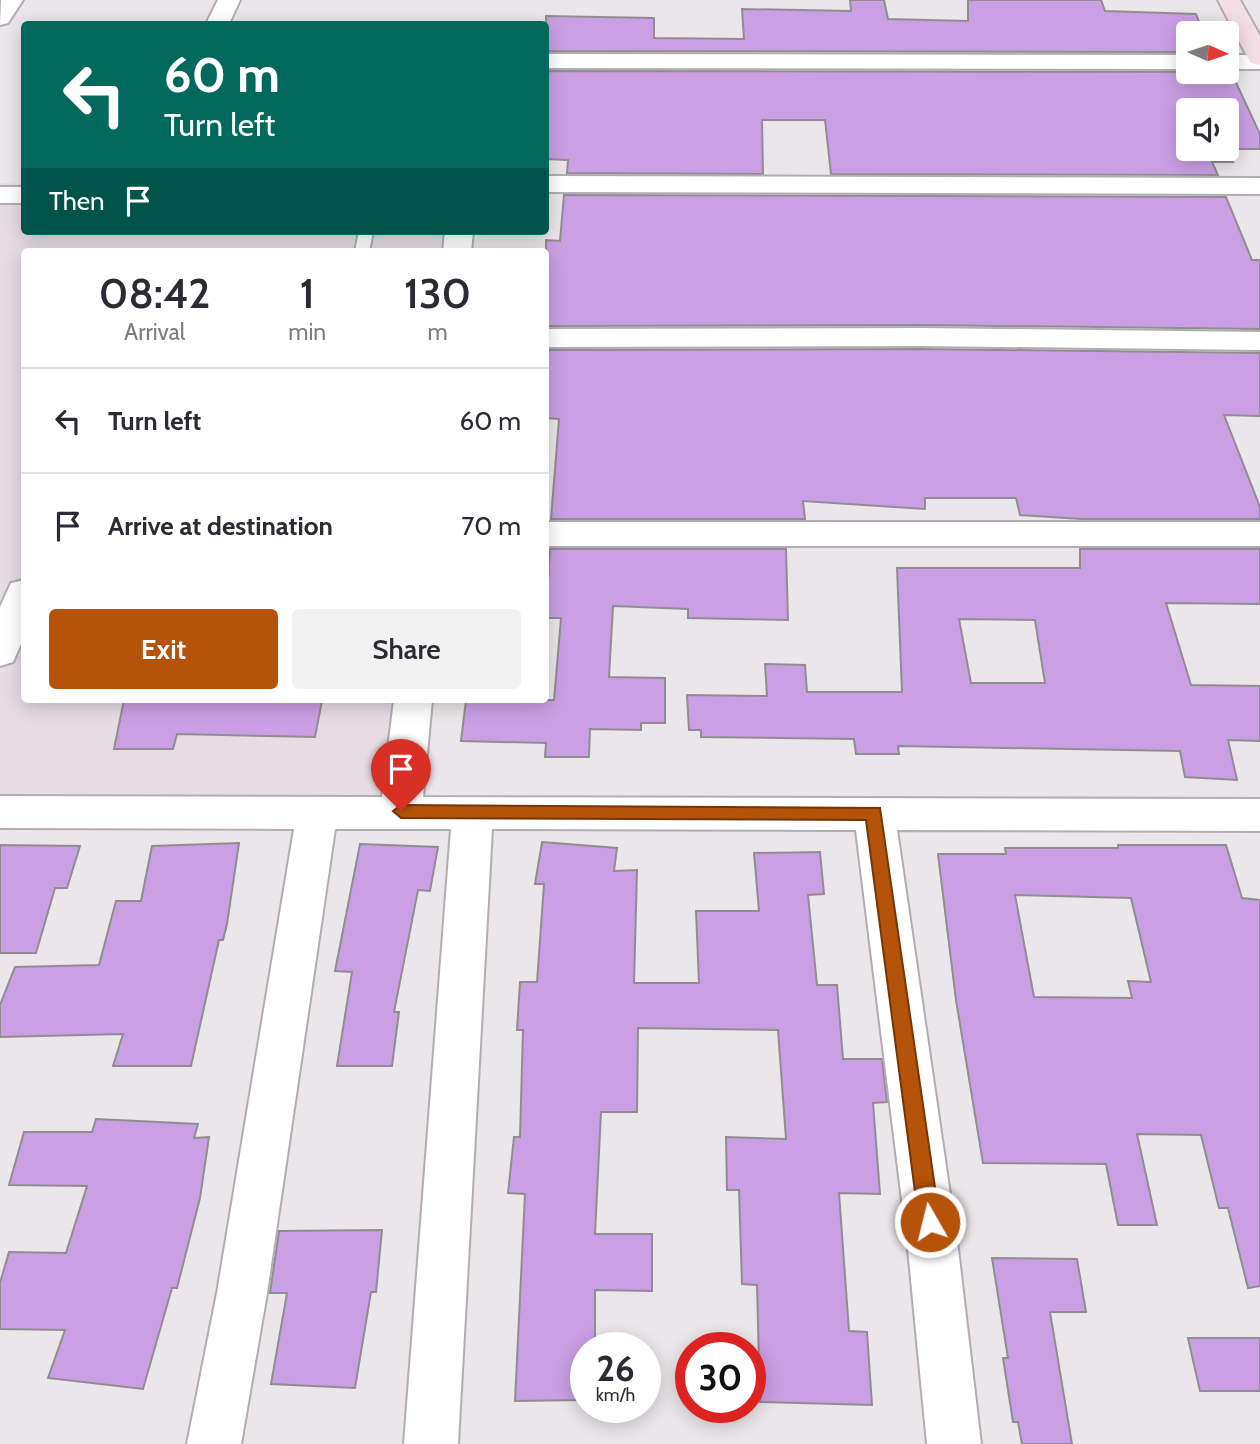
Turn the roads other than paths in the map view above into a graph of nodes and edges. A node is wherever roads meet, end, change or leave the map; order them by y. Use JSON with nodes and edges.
{"nodes":[{"id":1,"x":229,"y":0,"type":"edge"},
{"id":2,"x":1229,"y":0,"type":"edge"},
{"id":3,"x":219,"y":21,"type":"edge"},
{"id":4,"x":1260,"y":60,"type":"edge"},
{"id":5,"x":549,"y":61,"type":"edge"},
{"id":6,"x":1239,"y":61,"type":"edge"},
{"id":7,"x":1176,"y":62,"type":"edge"},
{"id":8,"x":549,"y":184,"type":"edge"},
{"id":9,"x":1260,"y":186,"type":"edge"},
{"id":10,"x":0,"y":195,"type":"edge"},
{"id":11,"x":21,"y":195,"type":"edge"},
{"id":12,"x":549,"y":338,"type":"edge"},
{"id":13,"x":1260,"y":341,"type":"edge"},
{"id":14,"x":549,"y":534,"type":"edge"},
{"id":15,"x":1260,"y":534,"type":"edge"},
{"id":16,"x":21,"y":600,"type":"edge"},
{"id":17,"x":0,"y":653,"type":"edge"},
{"id":18,"x":412,"y":703,"type":"edge"},
{"id":19,"x":401,"y":811,"type":"junction"},
{"id":20,"x":473,"y":811,"type":"junction"},
{"id":21,"x":0,"y":812,"type":"edge"},
{"id":22,"x":317,"y":813,"type":"junction"},
{"id":23,"x":874,"y":813,"type":"junction"},
{"id":24,"x":1260,"y":815,"type":"edge"},
{"id":25,"x":214,"y":1444,"type":"edge"},
{"id":26,"x":431,"y":1444,"type":"edge"},
{"id":27,"x":954,"y":1444,"type":"edge"}],
"edges":[{"from":1,"to":3,"type":"street"},
{"from":2,"to":4,"type":"main road"},
{"from":4,"to":6,"type":"street"},
{"from":5,"to":7,"type":"street"},
{"from":8,"to":9,"type":"street"},
{"from":10,"to":11,"type":"street"},
{"from":12,"to":13,"type":"street"},
{"from":14,"to":15,"type":"street"},
{"from":16,"to":17,"type":"street"},
{"from":18,"to":19,"type":"street"},
{"from":19,"to":20,"type":"street"},
{"from":19,"to":22,"type":"street"},
{"from":20,"to":23,"type":"street"},
{"from":20,"to":26,"type":"street"},
{"from":21,"to":22,"type":"street"},
{"from":22,"to":25,"type":"street"},
{"from":23,"to":24,"type":"street"},
{"from":23,"to":27,"type":"street"}]}
